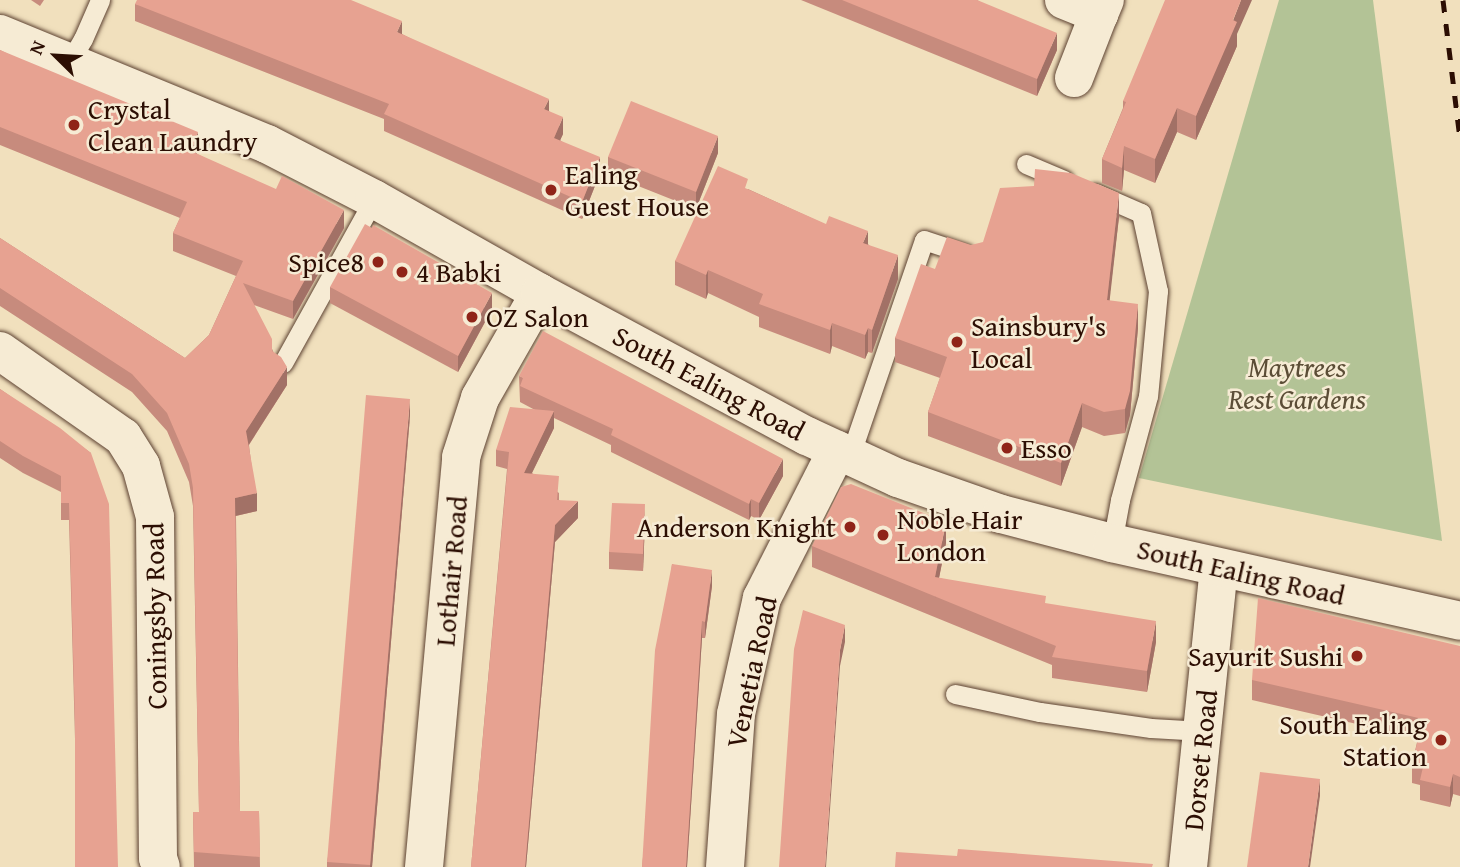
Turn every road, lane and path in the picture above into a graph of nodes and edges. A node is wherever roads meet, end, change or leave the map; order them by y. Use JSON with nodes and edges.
{"nodes":[{"id":1,"x":100,"y":0,"type":"edge"},
{"id":2,"x":1064,"y":0,"type":"edge"},
{"id":3,"x":1102,"y":7,"type":"edge"},
{"id":4,"x":0,"y":34,"type":"edge"},
{"id":5,"x":69,"y":64,"type":"junction"},
{"id":6,"x":1074,"y":78,"type":"dead end"},
{"id":7,"x":1026,"y":164,"type":"dead end"},
{"id":8,"x":374,"y":199,"type":"junction"},
{"id":9,"x":974,"y":257,"type":"edge"},
{"id":10,"x":540,"y":293,"type":"junction"},
{"id":11,"x":0,"y":351,"type":"edge"},
{"id":12,"x":284,"y":363,"type":"edge"},
{"id":13,"x":843,"y":453,"type":"junction"},
{"id":14,"x":1112,"y":543,"type":"junction"},
{"id":15,"x":1219,"y":569,"type":"junction"},
{"id":16,"x":1460,"y":621,"type":"edge"},
{"id":17,"x":955,"y":694,"type":"dead end"},
{"id":18,"x":1203,"y":731,"type":"junction"},
{"id":19,"x":161,"y":867,"type":"edge"},
{"id":20,"x":424,"y":867,"type":"edge"},
{"id":21,"x":725,"y":867,"type":"edge"},
{"id":22,"x":1188,"y":867,"type":"edge"}],
"edges":[{"from":1,"to":5,"type":"lane"},
{"from":2,"to":3,"type":"street"},
{"from":3,"to":6,"type":"street"},
{"from":4,"to":5,"type":"street","name":"South Ealing Road"},
{"from":5,"to":8,"type":"street","name":"South Ealing Road"},
{"from":7,"to":14,"type":"lane"},
{"from":8,"to":10,"type":"street","name":"South Ealing Road"},
{"from":8,"to":12,"type":"lane"},
{"from":9,"to":13,"type":"lane"},
{"from":10,"to":13,"type":"street","name":"South Ealing Road"},
{"from":10,"to":20,"type":"street","name":"Lothair Road"},
{"from":11,"to":19,"type":"street","name":"Coningsby Road"},
{"from":13,"to":14,"type":"street","name":"South Ealing Road"},
{"from":13,"to":21,"type":"street","name":"Venetia Road"},
{"from":14,"to":15,"type":"street","name":"South Ealing Road"},
{"from":15,"to":16,"type":"street","name":"South Ealing Road"},
{"from":15,"to":18,"type":"street","name":"Dorset Road"},
{"from":17,"to":18,"type":"lane"},
{"from":18,"to":22,"type":"street","name":"Dorset Road"}]}
